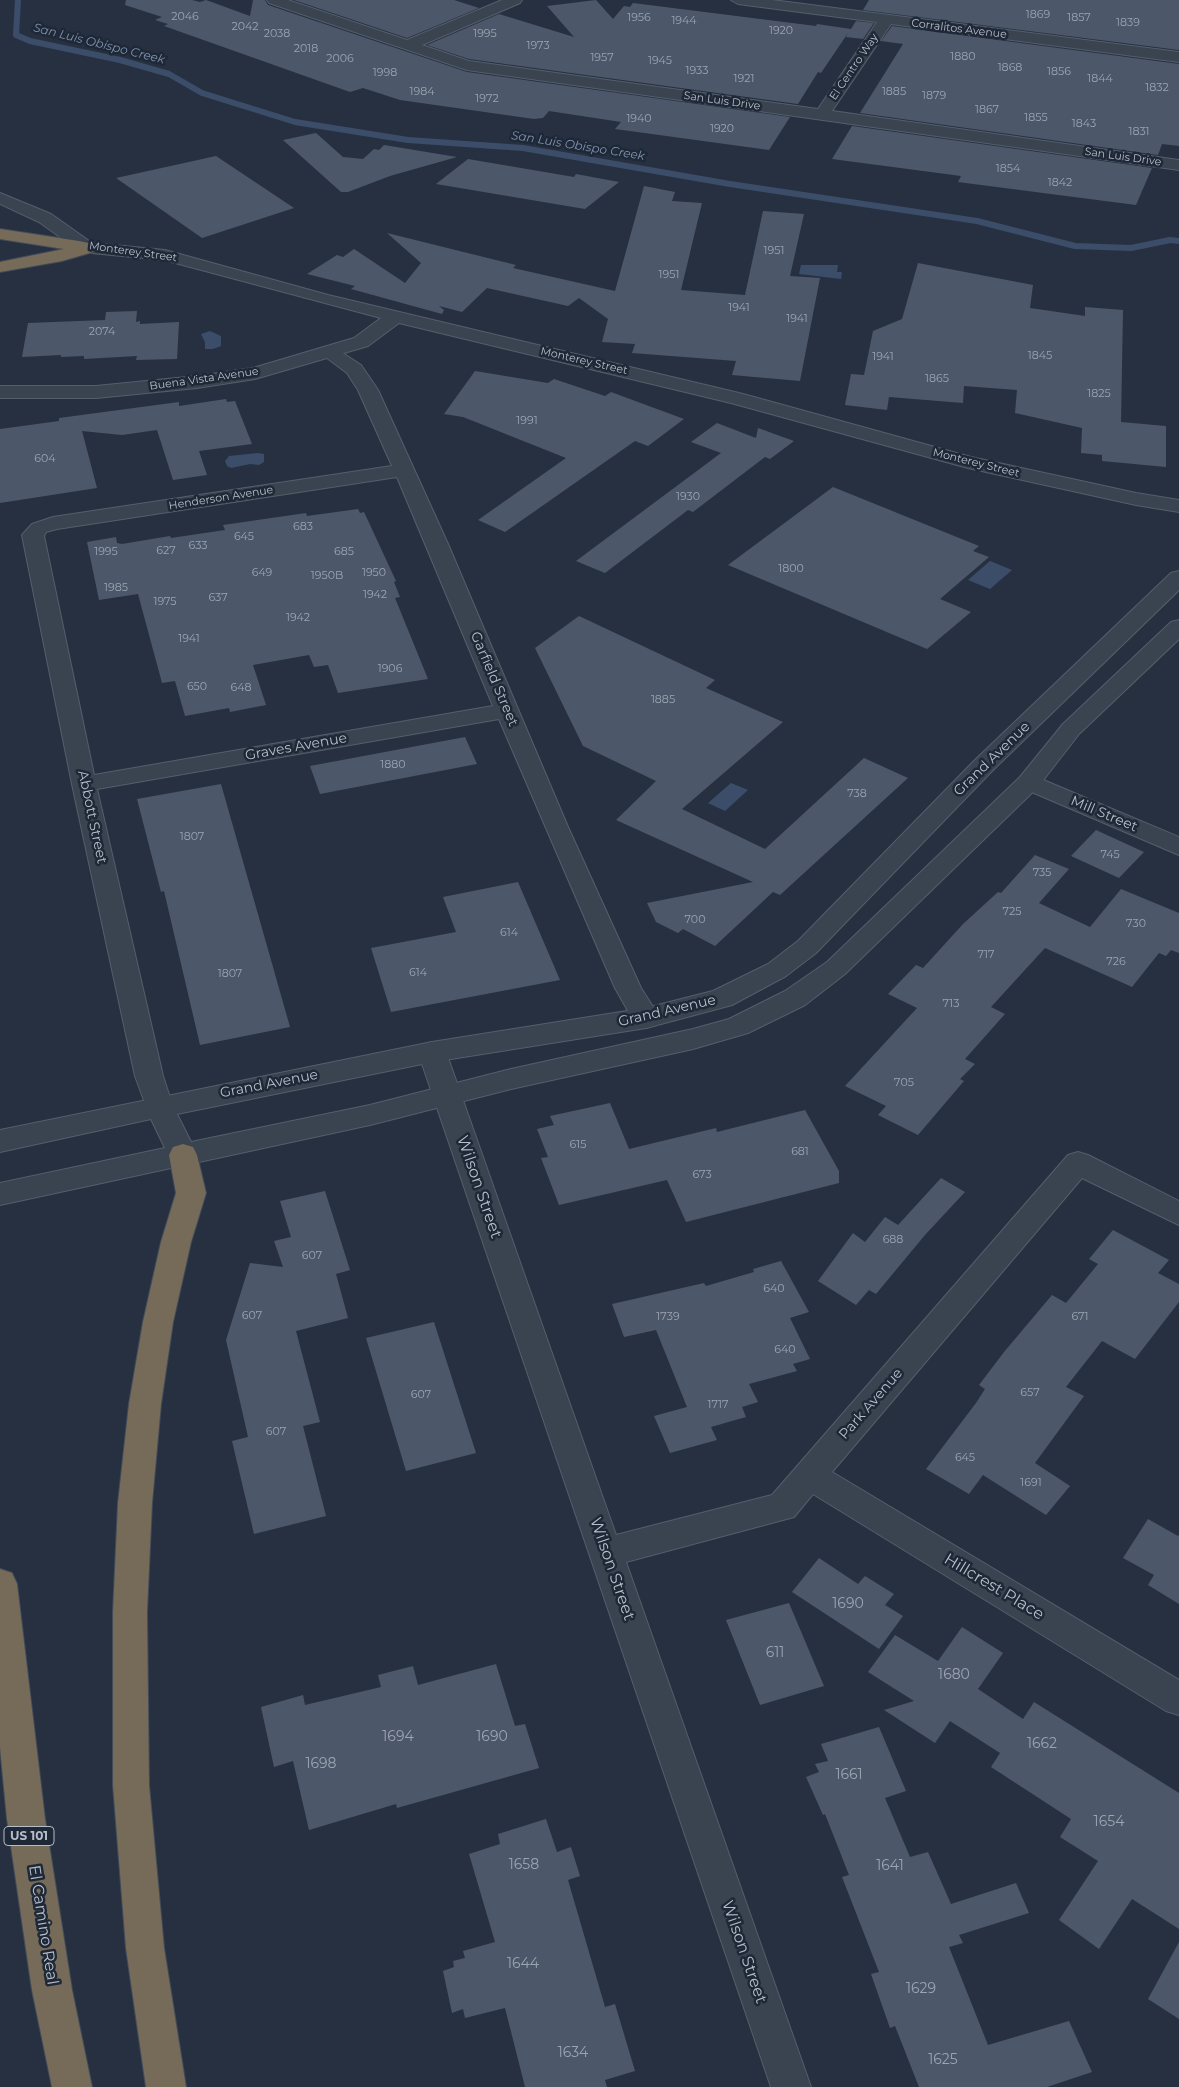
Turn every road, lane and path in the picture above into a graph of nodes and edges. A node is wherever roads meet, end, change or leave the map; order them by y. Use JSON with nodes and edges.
{"nodes":[{"id":1,"x":274,"y":0,"type":"edge"},
{"id":2,"x":515,"y":0,"type":"edge"},
{"id":3,"x":738,"y":0,"type":"edge"},
{"id":4,"x":887,"y":19,"type":"junction"},
{"id":5,"x":408,"y":45,"type":"junction"},
{"id":6,"x":1179,"y":57,"type":"edge"},
{"id":7,"x":822,"y":115,"type":"junction"},
{"id":8,"x":1179,"y":165,"type":"edge"},
{"id":9,"x":0,"y":198,"type":"edge"},
{"id":10,"x":0,"y":234,"type":"edge"},
{"id":11,"x":88,"y":248,"type":"junction"},
{"id":12,"x":0,"y":267,"type":"edge"},
{"id":13,"x":395,"y":317,"type":"junction"},
{"id":14,"x":328,"y":352,"type":"junction"},
{"id":15,"x":0,"y":392,"type":"edge"},
{"id":16,"x":404,"y":470,"type":"junction"},
{"id":17,"x":1179,"y":506,"type":"edge"},
{"id":18,"x":40,"y":528,"type":"joint"},
{"id":19,"x":1179,"y":578,"type":"edge"},
{"id":20,"x":1179,"y":627,"type":"edge"},
{"id":21,"x":508,"y":710,"type":"junction"},
{"id":22,"x":984,"y":765,"type":"junction"},
{"id":23,"x":1029,"y":782,"type":"junction"},
{"id":24,"x":84,"y":784,"type":"junction"},
{"id":25,"x":1179,"y":847,"type":"edge"},
{"id":26,"x":646,"y":1018,"type":"junction"},
{"id":27,"x":432,"y":1052,"type":"junction"},
{"id":28,"x":448,"y":1096,"type":"junction"},
{"id":29,"x":159,"y":1106,"type":"junction"},
{"id":30,"x":0,"y":1142,"type":"edge"},
{"id":31,"x":183,"y":1155,"type":"junction"},
{"id":32,"x":0,"y":1194,"type":"edge"},
{"id":33,"x":1179,"y":1214,"type":"edge"},
{"id":34,"x":809,"y":1475,"type":"junction"},
{"id":35,"x":606,"y":1552,"type":"junction"},
{"id":36,"x":0,"y":1584,"type":"edge"},
{"id":37,"x":1179,"y":1699,"type":"edge"},
{"id":38,"x":72,"y":2087,"type":"edge"},
{"id":39,"x":166,"y":2087,"type":"edge"},
{"id":40,"x":791,"y":2087,"type":"edge"}],
"edges":[{"from":1,"to":5,"type":"street","name":"San Luis Drive"},
{"from":2,"to":5,"type":"street"},
{"from":3,"to":4,"type":"street","name":"Corralitos Avenue"},
{"from":4,"to":6,"type":"street","name":"Corralitos Avenue"},
{"from":4,"to":7,"type":"street","name":"El Centro Way"},
{"from":5,"to":7,"type":"street","name":"San Luis Drive"},
{"from":7,"to":8,"type":"street","name":"San Luis Drive"},
{"from":9,"to":11,"type":"street","name":"Monterey Street"},
{"from":10,"to":11,"type":"highway"},
{"from":11,"to":12,"type":"highway"},
{"from":11,"to":13,"type":"street","name":"Monterey Street"},
{"from":13,"to":14,"type":"street","name":"Buena Vista Avenue"},
{"from":13,"to":17,"type":"street","name":"Monterey Street"},
{"from":14,"to":15,"type":"street","name":"Buena Vista Avenue"},
{"from":14,"to":16,"type":"street","name":"Garfield Street"},
{"from":16,"to":18,"type":"street","name":"Henderson Avenue"},
{"from":16,"to":21,"type":"street","name":"Garfield Street"},
{"from":18,"to":24,"type":"street","name":"Abbott Street"},
{"from":19,"to":22,"type":"street","name":"Grand Avenue"},
{"from":20,"to":23,"type":"street"},
{"from":21,"to":24,"type":"street","name":"Graves Avenue"},
{"from":21,"to":26,"type":"street","name":"Garfield Street"},
{"from":22,"to":23,"type":"street","name":"Mill Street"},
{"from":22,"to":26,"type":"street","name":"Grand Avenue"},
{"from":23,"to":25,"type":"street","name":"Mill Street"},
{"from":23,"to":28,"type":"street"},
{"from":24,"to":29,"type":"street","name":"Abbott Street"},
{"from":26,"to":27,"type":"street","name":"Grand Avenue"},
{"from":27,"to":28,"type":"street","name":"Wilson Street"},
{"from":27,"to":29,"type":"street","name":"Grand Avenue"},
{"from":28,"to":31,"type":"street"},
{"from":28,"to":35,"type":"street","name":"Wilson Street"},
{"from":29,"to":30,"type":"street","name":"Grand Avenue"},
{"from":29,"to":31,"type":"street","name":"Abbott Street"},
{"from":31,"to":32,"type":"street"},
{"from":31,"to":39,"type":"highway"},
{"from":33,"to":34,"type":"street","name":"Park Avenue"},
{"from":34,"to":35,"type":"street","name":"Park Avenue"},
{"from":34,"to":37,"type":"street","name":"Hillcrest Place"},
{"from":35,"to":40,"type":"street","name":"Wilson Street"},
{"from":36,"to":38,"type":"highway","name":"El Camino Real","number":"US 101"}]}
